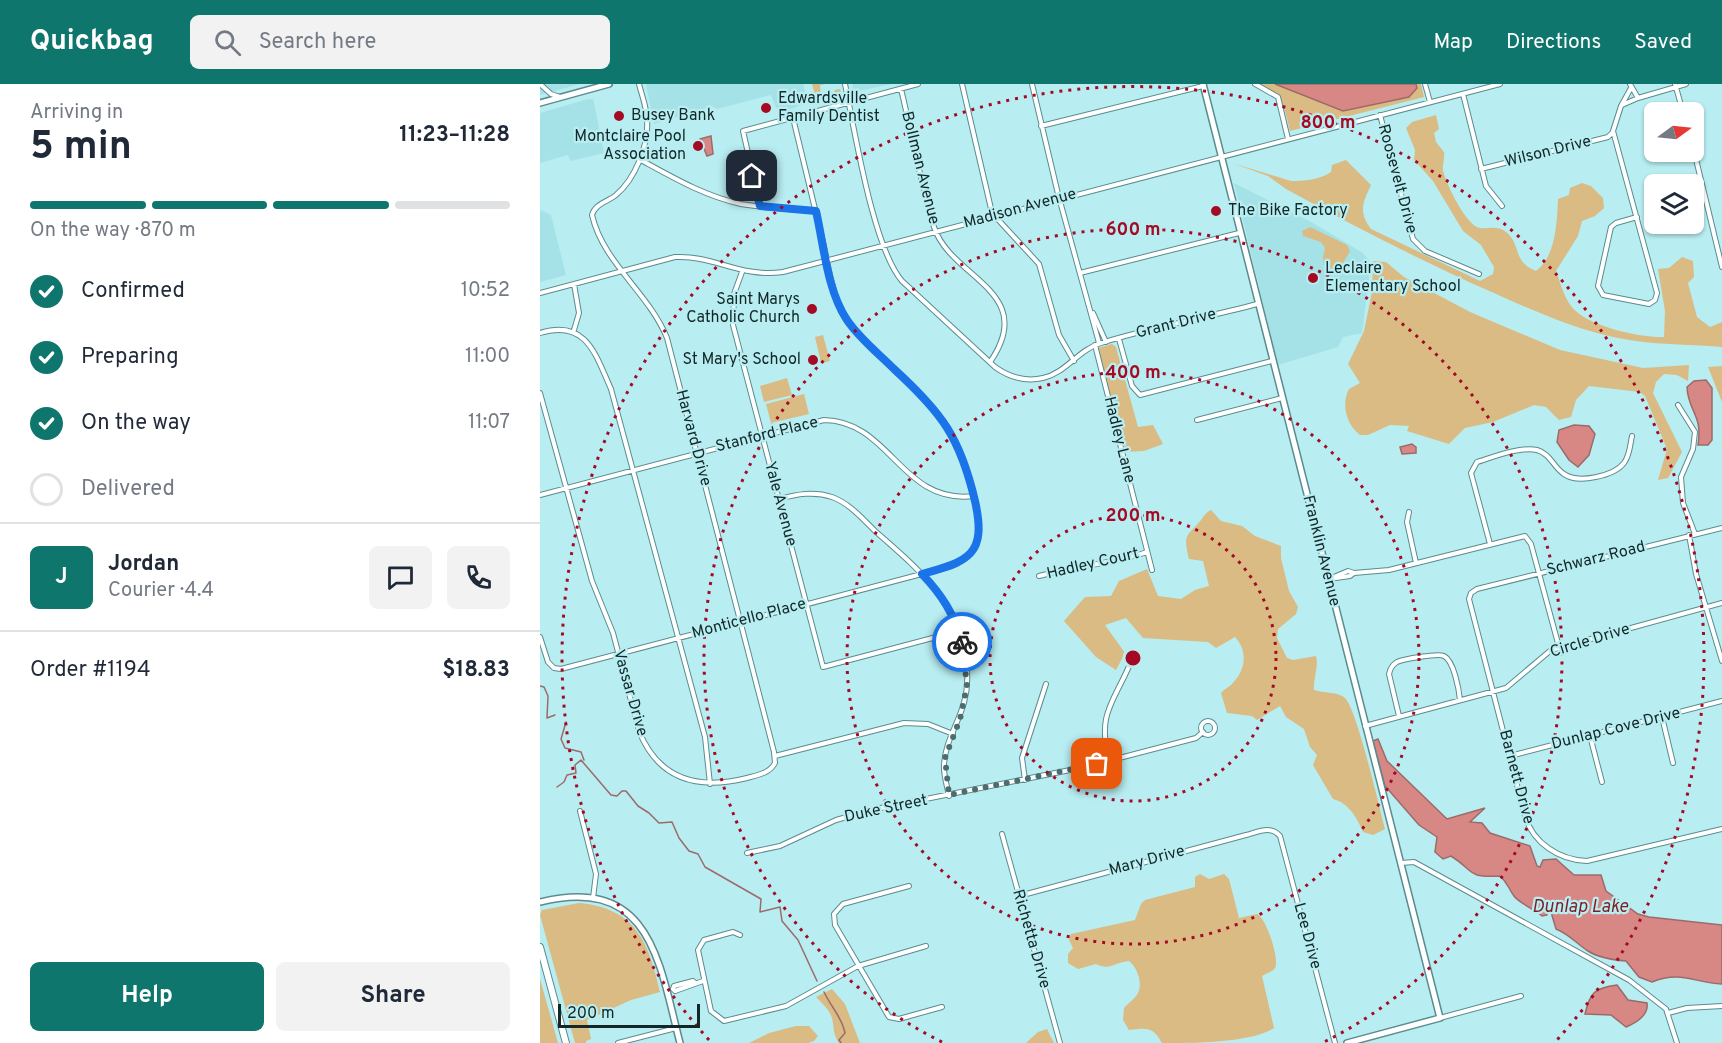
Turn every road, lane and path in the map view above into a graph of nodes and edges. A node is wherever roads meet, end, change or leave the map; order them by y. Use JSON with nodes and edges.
{"nodes":[{"id":1,"x":540,"y":84,"type":"edge"},
{"id":2,"x":609,"y":84,"type":"edge"},
{"id":3,"x":639,"y":84,"type":"edge"},
{"id":4,"x":845,"y":84,"type":"edge"},
{"id":5,"x":918,"y":84,"type":"edge"},
{"id":6,"x":962,"y":84,"type":"edge"},
{"id":7,"x":1032,"y":84,"type":"edge"},
{"id":8,"x":1255,"y":84,"type":"edge"},
{"id":9,"x":1425,"y":84,"type":"edge"},
{"id":10,"x":1500,"y":84,"type":"edge"},
{"id":11,"x":1686,"y":84,"type":"edge"},
{"id":12,"x":1203,"y":85,"type":"edge"},
{"id":13,"x":1675,"y":85,"type":"edge"},
{"id":14,"x":1630,"y":86,"type":"edge"},
{"id":15,"x":901,"y":89,"type":"junction"},
{"id":16,"x":1463,"y":94,"type":"junction"},
{"id":17,"x":561,"y":97,"type":"junction"},
{"id":18,"x":1638,"y":98,"type":"junction"},
{"id":19,"x":849,"y":102,"type":"junction"},
{"id":20,"x":1430,"y":102,"type":"junction"},
{"id":21,"x":1680,"y":102,"type":"edge"},
{"id":22,"x":540,"y":103,"type":"edge"},
{"id":23,"x":1621,"y":106,"type":"junction"},
{"id":24,"x":1380,"y":115,"type":"junction"},
{"id":25,"x":793,"y":118,"type":"junction"},
{"id":26,"x":1041,"y":126,"type":"junction"},
{"id":27,"x":1613,"y":131,"type":"junction"},
{"id":28,"x":1288,"y":139,"type":"junction"},
{"id":29,"x":1220,"y":157,"type":"junction"},
{"id":30,"x":639,"y":159,"type":"junction"},
{"id":31,"x":1697,"y":162,"type":"edge"},
{"id":32,"x":1481,"y":169,"type":"junction"},
{"id":33,"x":1060,"y":199,"type":"junction"},
{"id":34,"x":760,"y":206,"type":"junction"},
{"id":35,"x":1502,"y":206,"type":"dead end"},
{"id":36,"x":816,"y":211,"type":"junction"},
{"id":37,"x":995,"y":216,"type":"junction"},
{"id":38,"x":1637,"y":217,"type":"junction"},
{"id":39,"x":936,"y":232,"type":"junction"},
{"id":40,"x":1239,"y":233,"type":"junction"},
{"id":41,"x":1722,"y":234,"type":"edge"},
{"id":42,"x":1715,"y":236,"type":"junction"},
{"id":43,"x":883,"y":246,"type":"junction"},
{"id":44,"x":827,"y":260,"type":"junction"},
{"id":45,"x":1722,"y":267,"type":"edge"},
{"id":46,"x":623,"y":271,"type":"junction"},
{"id":47,"x":742,"y":272,"type":"junction"},
{"id":48,"x":1080,"y":273,"type":"junction"},
{"id":49,"x":1479,"y":274,"type":"dead end"},
{"id":50,"x":574,"y":284,"type":"junction"},
{"id":51,"x":540,"y":292,"type":"edge"},
{"id":52,"x":1257,"y":304,"type":"junction"},
{"id":53,"x":1091,"y":310,"type":"junction"},
{"id":54,"x":573,"y":330,"type":"junction"},
{"id":55,"x":540,"y":333,"type":"edge"},
{"id":56,"x":1119,"y":339,"type":"junction"},
{"id":57,"x":1106,"y":342,"type":"junction"},
{"id":58,"x":1097,"y":344,"type":"junction"},
{"id":59,"x":1074,"y":361,"type":"junction"},
{"id":60,"x":1272,"y":361,"type":"junction"},
{"id":61,"x":990,"y":362,"type":"junction"},
{"id":62,"x":540,"y":393,"type":"edge"},
{"id":63,"x":1282,"y":398,"type":"junction"},
{"id":64,"x":1678,"y":405,"type":"dead end"},
{"id":65,"x":1197,"y":420,"type":"dead end"},
{"id":66,"x":762,"y":436,"type":"junction"},
{"id":67,"x":1632,"y":436,"type":"dead end"},
{"id":68,"x":697,"y":453,"type":"junction"},
{"id":69,"x":633,"y":470,"type":"junction"},
{"id":70,"x":567,"y":488,"type":"junction"},
{"id":71,"x":540,"y":495,"type":"edge"},
{"id":72,"x":974,"y":496,"type":"junction"},
{"id":73,"x":779,"y":499,"type":"junction"},
{"id":74,"x":1409,"y":512,"type":"dead end"},
{"id":75,"x":1722,"y":528,"type":"edge"},
{"id":76,"x":1695,"y":534,"type":"junction"},
{"id":77,"x":1689,"y":535,"type":"junction"},
{"id":78,"x":1490,"y":544,"type":"junction"},
{"id":79,"x":1147,"y":552,"type":"junction"},
{"id":80,"x":1416,"y":563,"type":"junction"},
{"id":81,"x":1152,"y":570,"type":"dead end"},
{"id":82,"x":1539,"y":573,"type":"junction"},
{"id":83,"x":922,"y":574,"type":"junction"},
{"id":84,"x":1039,"y":576,"type":"dead end"},
{"id":85,"x":1328,"y":579,"type":"junction"},
{"id":86,"x":1471,"y":593,"type":"joint"},
{"id":87,"x":1722,"y":603,"type":"edge"},
{"id":88,"x":806,"y":604,"type":"junction"},
{"id":89,"x":1707,"y":607,"type":"junction"},
{"id":90,"x":741,"y":621,"type":"junction"},
{"id":91,"x":959,"y":631,"type":"junction"},
{"id":92,"x":540,"y":637,"type":"edge"},
{"id":93,"x":679,"y":637,"type":"junction"},
{"id":94,"x":1559,"y":647,"type":"junction"},
{"id":95,"x":619,"y":652,"type":"junction"},
{"id":96,"x":1722,"y":661,"type":"edge"},
{"id":97,"x":1130,"y":664,"type":"dead end"},
{"id":98,"x":1046,"y":684,"type":"dead end"},
{"id":99,"x":1493,"y":692,"type":"junction"},
{"id":100,"x":1460,"y":700,"type":"junction"},
{"id":101,"x":1722,"y":701,"type":"edge"},
{"id":102,"x":1399,"y":716,"type":"junction"},
{"id":103,"x":1662,"y":717,"type":"junction"},
{"id":104,"x":1364,"y":726,"type":"junction"},
{"id":105,"x":1203,"y":732,"type":"dead end"},
{"id":106,"x":953,"y":734,"type":"junction"},
{"id":107,"x":1590,"y":736,"type":"junction"},
{"id":108,"x":775,"y":756,"type":"junction"},
{"id":109,"x":1510,"y":756,"type":"junction"},
{"id":110,"x":1109,"y":761,"type":"junction"},
{"id":111,"x":1673,"y":763,"type":"dead end"},
{"id":112,"x":1025,"y":780,"type":"junction"},
{"id":113,"x":1602,"y":782,"type":"dead end"},
{"id":114,"x":710,"y":784,"type":"junction"},
{"id":115,"x":949,"y":795,"type":"junction"},
{"id":116,"x":579,"y":811,"type":"dead end"},
{"id":117,"x":1722,"y":829,"type":"edge"},
{"id":118,"x":1275,"y":830,"type":"joint"},
{"id":119,"x":1002,"y":834,"type":"dead end"},
{"id":120,"x":747,"y":853,"type":"dead end"},
{"id":121,"x":1400,"y":863,"type":"junction"},
{"id":122,"x":909,"y":886,"type":"dead end"},
{"id":123,"x":1019,"y":896,"type":"junction"},
{"id":124,"x":593,"y":898,"type":"junction"},
{"id":125,"x":540,"y":902,"type":"edge"},
{"id":126,"x":740,"y":935,"type":"dead end"},
{"id":127,"x":926,"y":946,"type":"dead end"},
{"id":128,"x":540,"y":947,"type":"edge"},
{"id":129,"x":858,"y":966,"type":"junction"},
{"id":130,"x":704,"y":981,"type":"junction"},
{"id":131,"x":666,"y":991,"type":"junction"},
{"id":132,"x":1521,"y":996,"type":"dead end"},
{"id":133,"x":1722,"y":1006,"type":"edge"},
{"id":134,"x":942,"y":1007,"type":"dead end"},
{"id":135,"x":1668,"y":1013,"type":"junction"},
{"id":136,"x":1440,"y":1018,"type":"junction"},
{"id":137,"x":676,"y":1028,"type":"junction"},
{"id":138,"x":566,"y":1043,"type":"edge"},
{"id":139,"x":618,"y":1043,"type":"edge"},
{"id":140,"x":680,"y":1043,"type":"edge"},
{"id":141,"x":1060,"y":1043,"type":"edge"},
{"id":142,"x":1335,"y":1043,"type":"edge"},
{"id":143,"x":1347,"y":1043,"type":"edge"},
{"id":144,"x":1677,"y":1043,"type":"edge"}],
"edges":[{"from":1,"to":17,"type":"street"},
{"from":2,"to":17,"type":"street"},
{"from":3,"to":30,"type":"street","name":"Harvard Drive"},
{"from":4,"to":19,"type":"street"},
{"from":5,"to":15,"type":"street"},
{"from":6,"to":37,"type":"street"},
{"from":7,"to":26,"type":"street"},
{"from":8,"to":28,"type":"street"},
{"from":9,"to":20,"type":"street"},
{"from":10,"to":16,"type":"street","name":"Madison Avenue"},
{"from":11,"to":13,"type":"street"},
{"from":12,"to":26,"type":"street"},
{"from":12,"to":29,"type":"street","name":"Franklin Avenue"},
{"from":13,"to":18,"type":"street"},
{"from":13,"to":21,"type":"street"},
{"from":14,"to":18,"type":"street"},
{"from":14,"to":23,"type":"street"},
{"from":15,"to":19,"type":"street"},
{"from":15,"to":39,"type":"street","name":"Bollman Avenue"},
{"from":16,"to":20,"type":"street","name":"Madison Avenue"},
{"from":16,"to":32,"type":"street"},
{"from":17,"to":22,"type":"street"},
{"from":18,"to":23,"type":"street"},
{"from":19,"to":25,"type":"street"},
{"from":19,"to":43,"type":"street"},
{"from":20,"to":24,"type":"street","name":"Madison Avenue"},
{"from":23,"to":27,"type":"street"},
{"from":24,"to":28,"type":"street","name":"Madison Avenue"},
{"from":24,"to":49,"type":"street","name":"Roosevelt Drive"},
{"from":25,"to":34,"type":"street"},
{"from":25,"to":36,"type":"street"},
{"from":26,"to":33,"type":"street"},
{"from":27,"to":32,"type":"street","name":"Wilson Drive"},
{"from":27,"to":38,"type":"street"},
{"from":28,"to":29,"type":"street","name":"Madison Avenue"},
{"from":29,"to":33,"type":"street","name":"Madison Avenue"},
{"from":29,"to":40,"type":"street","name":"Franklin Avenue"},
{"from":30,"to":34,"type":"street"},
{"from":30,"to":46,"type":"street","name":"Harvard Drive"},
{"from":31,"to":42,"type":"street"},
{"from":32,"to":35,"type":"street"},
{"from":33,"to":37,"type":"street","name":"Madison Avenue"},
{"from":33,"to":48,"type":"street"},
{"from":34,"to":36,"type":"street"},
{"from":36,"to":44,"type":"street"},
{"from":37,"to":39,"type":"street","name":"Madison Avenue"},
{"from":37,"to":59,"type":"street"},
{"from":38,"to":38,"type":"street"},
{"from":39,"to":43,"type":"street","name":"Madison Avenue"},
{"from":39,"to":61,"type":"street","name":"Bollman Avenue"},
{"from":40,"to":48,"type":"street"},
{"from":40,"to":52,"type":"street","name":"Franklin Avenue"},
{"from":41,"to":42,"type":"street"},
{"from":42,"to":45,"type":"street"},
{"from":43,"to":44,"type":"street","name":"Madison Avenue"},
{"from":43,"to":61,"type":"street"},
{"from":44,"to":47,"type":"street","name":"Madison Avenue"},
{"from":44,"to":72,"type":"street"},
{"from":46,"to":47,"type":"street","name":"Madison Avenue"},
{"from":46,"to":50,"type":"street","name":"Madison Avenue"},
{"from":46,"to":68,"type":"street","name":"Harvard Drive"},
{"from":47,"to":66,"type":"street","name":"Yale Avenue"},
{"from":48,"to":53,"type":"street"},
{"from":50,"to":51,"type":"street","name":"Madison Avenue"},
{"from":50,"to":54,"type":"street"},
{"from":52,"to":56,"type":"street","name":"Grant Drive"},
{"from":52,"to":60,"type":"street","name":"Franklin Avenue"},
{"from":53,"to":57,"type":"street"},
{"from":53,"to":58,"type":"street","name":"Hadley Lane"},
{"from":54,"to":55,"type":"street"},
{"from":54,"to":69,"type":"street"},
{"from":56,"to":57,"type":"street","name":"Grant Drive"},
{"from":56,"to":60,"type":"street"},
{"from":57,"to":58,"type":"street","name":"Grant Drive"},
{"from":58,"to":59,"type":"street"},
{"from":58,"to":79,"type":"street","name":"Hadley Lane"},
{"from":59,"to":61,"type":"street"},
{"from":60,"to":63,"type":"street","name":"Franklin Avenue"},
{"from":62,"to":70,"type":"street","name":"Vassar Drive"},
{"from":63,"to":65,"type":"street"},
{"from":63,"to":85,"type":"street","name":"Franklin Avenue"},
{"from":64,"to":76,"type":"street"},
{"from":66,"to":68,"type":"street","name":"Stanford Place"},
{"from":66,"to":72,"type":"street","name":"Stanford Place"},
{"from":66,"to":73,"type":"street","name":"Yale Avenue"},
{"from":67,"to":78,"type":"street"},
{"from":68,"to":69,"type":"street","name":"Stanford Place"},
{"from":68,"to":90,"type":"street","name":"Harvard Drive"},
{"from":69,"to":70,"type":"street","name":"Stanford Place"},
{"from":69,"to":93,"type":"street"},
{"from":70,"to":71,"type":"street","name":"Stanford Place"},
{"from":70,"to":95,"type":"street","name":"Vassar Drive"},
{"from":72,"to":83,"type":"street","name":"Monticello Place"},
{"from":73,"to":83,"type":"street"},
{"from":73,"to":88,"type":"street","name":"Yale Avenue"},
{"from":74,"to":80,"type":"street"},
{"from":75,"to":76,"type":"street","name":"Schwarz Road"},
{"from":76,"to":77,"type":"street","name":"Schwarz Road"},
{"from":77,"to":82,"type":"street","name":"Schwarz Road"},
{"from":77,"to":89,"type":"street"},
{"from":78,"to":80,"type":"street"},
{"from":78,"to":82,"type":"street"},
{"from":79,"to":81,"type":"street","name":"Hadley Lane"},
{"from":79,"to":84,"type":"street","name":"Hadley Court"},
{"from":80,"to":85,"type":"street"},
{"from":82,"to":86,"type":"street","name":"Schwarz Road"},
{"from":82,"to":94,"type":"street"},
{"from":83,"to":88,"type":"street","name":"Monticello Place"},
{"from":83,"to":91,"type":"street"},
{"from":85,"to":104,"type":"street","name":"Franklin Avenue"},
{"from":86,"to":99,"type":"street","name":"Barnett Drive"},
{"from":87,"to":89,"type":"street","name":"Circle Drive"},
{"from":88,"to":90,"type":"street","name":"Monticello Place"},
{"from":88,"to":91,"type":"street","name":"Yale Avenue"},
{"from":89,"to":94,"type":"street","name":"Circle Drive"},
{"from":89,"to":96,"type":"street"},
{"from":90,"to":93,"type":"street","name":"Monticello Place"},
{"from":90,"to":108,"type":"street","name":"Harvard Drive"},
{"from":91,"to":106,"type":"street"},
{"from":92,"to":95,"type":"street","name":"Monticello Place"},
{"from":93,"to":95,"type":"street","name":"Monticello Place"},
{"from":93,"to":114,"type":"street"},
{"from":94,"to":99,"type":"street","name":"Circle Drive"},
{"from":95,"to":114,"type":"street","name":"Vassar Drive"},
{"from":97,"to":110,"type":"street"},
{"from":98,"to":112,"type":"street"},
{"from":99,"to":100,"type":"street","name":"Circle Drive"},
{"from":99,"to":109,"type":"street","name":"Barnett Drive"},
{"from":100,"to":102,"type":"street","name":"Circle Drive"},
{"from":100,"to":102,"type":"street"},
{"from":101,"to":103,"type":"street","name":"Dunlap Cove Drive"},
{"from":102,"to":104,"type":"street","name":"Circle Drive"},
{"from":103,"to":107,"type":"street","name":"Dunlap Cove Drive"},
{"from":103,"to":111,"type":"street"},
{"from":104,"to":121,"type":"street","name":"Franklin Avenue"},
{"from":105,"to":110,"type":"street","name":"Duke Street"},
{"from":106,"to":108,"type":"street"},
{"from":106,"to":115,"type":"street"},
{"from":107,"to":109,"type":"street","name":"Dunlap Cove Drive"},
{"from":107,"to":113,"type":"street"},
{"from":108,"to":114,"type":"street","name":"Vassar Drive"},
{"from":109,"to":117,"type":"street","name":"Barnett Drive"},
{"from":110,"to":112,"type":"street","name":"Duke Street"},
{"from":112,"to":115,"type":"street","name":"Duke Street"},
{"from":115,"to":120,"type":"street","name":"Duke Street"},
{"from":116,"to":124,"type":"street"},
{"from":118,"to":123,"type":"street","name":"Mary Drive"},
{"from":118,"to":142,"type":"street","name":"Lee Drive"},
{"from":119,"to":123,"type":"street","name":"Richetta Drive"},
{"from":121,"to":135,"type":"street"},
{"from":121,"to":136,"type":"street","name":"Franklin Avenue"},
{"from":122,"to":129,"type":"street"},
{"from":123,"to":141,"type":"street","name":"Richetta Drive"},
{"from":124,"to":125,"type":"street"},
{"from":124,"to":131,"type":"street"},
{"from":126,"to":130,"type":"street"},
{"from":127,"to":129,"type":"street"},
{"from":128,"to":138,"type":"main road"},
{"from":129,"to":130,"type":"street"},
{"from":129,"to":134,"type":"street"},
{"from":130,"to":131,"type":"street"},
{"from":131,"to":137,"type":"street"},
{"from":132,"to":136,"type":"street"},
{"from":133,"to":135,"type":"street"},
{"from":135,"to":144,"type":"street"},
{"from":136,"to":143,"type":"street"},
{"from":137,"to":139,"type":"street"},
{"from":137,"to":140,"type":"street"}]}
